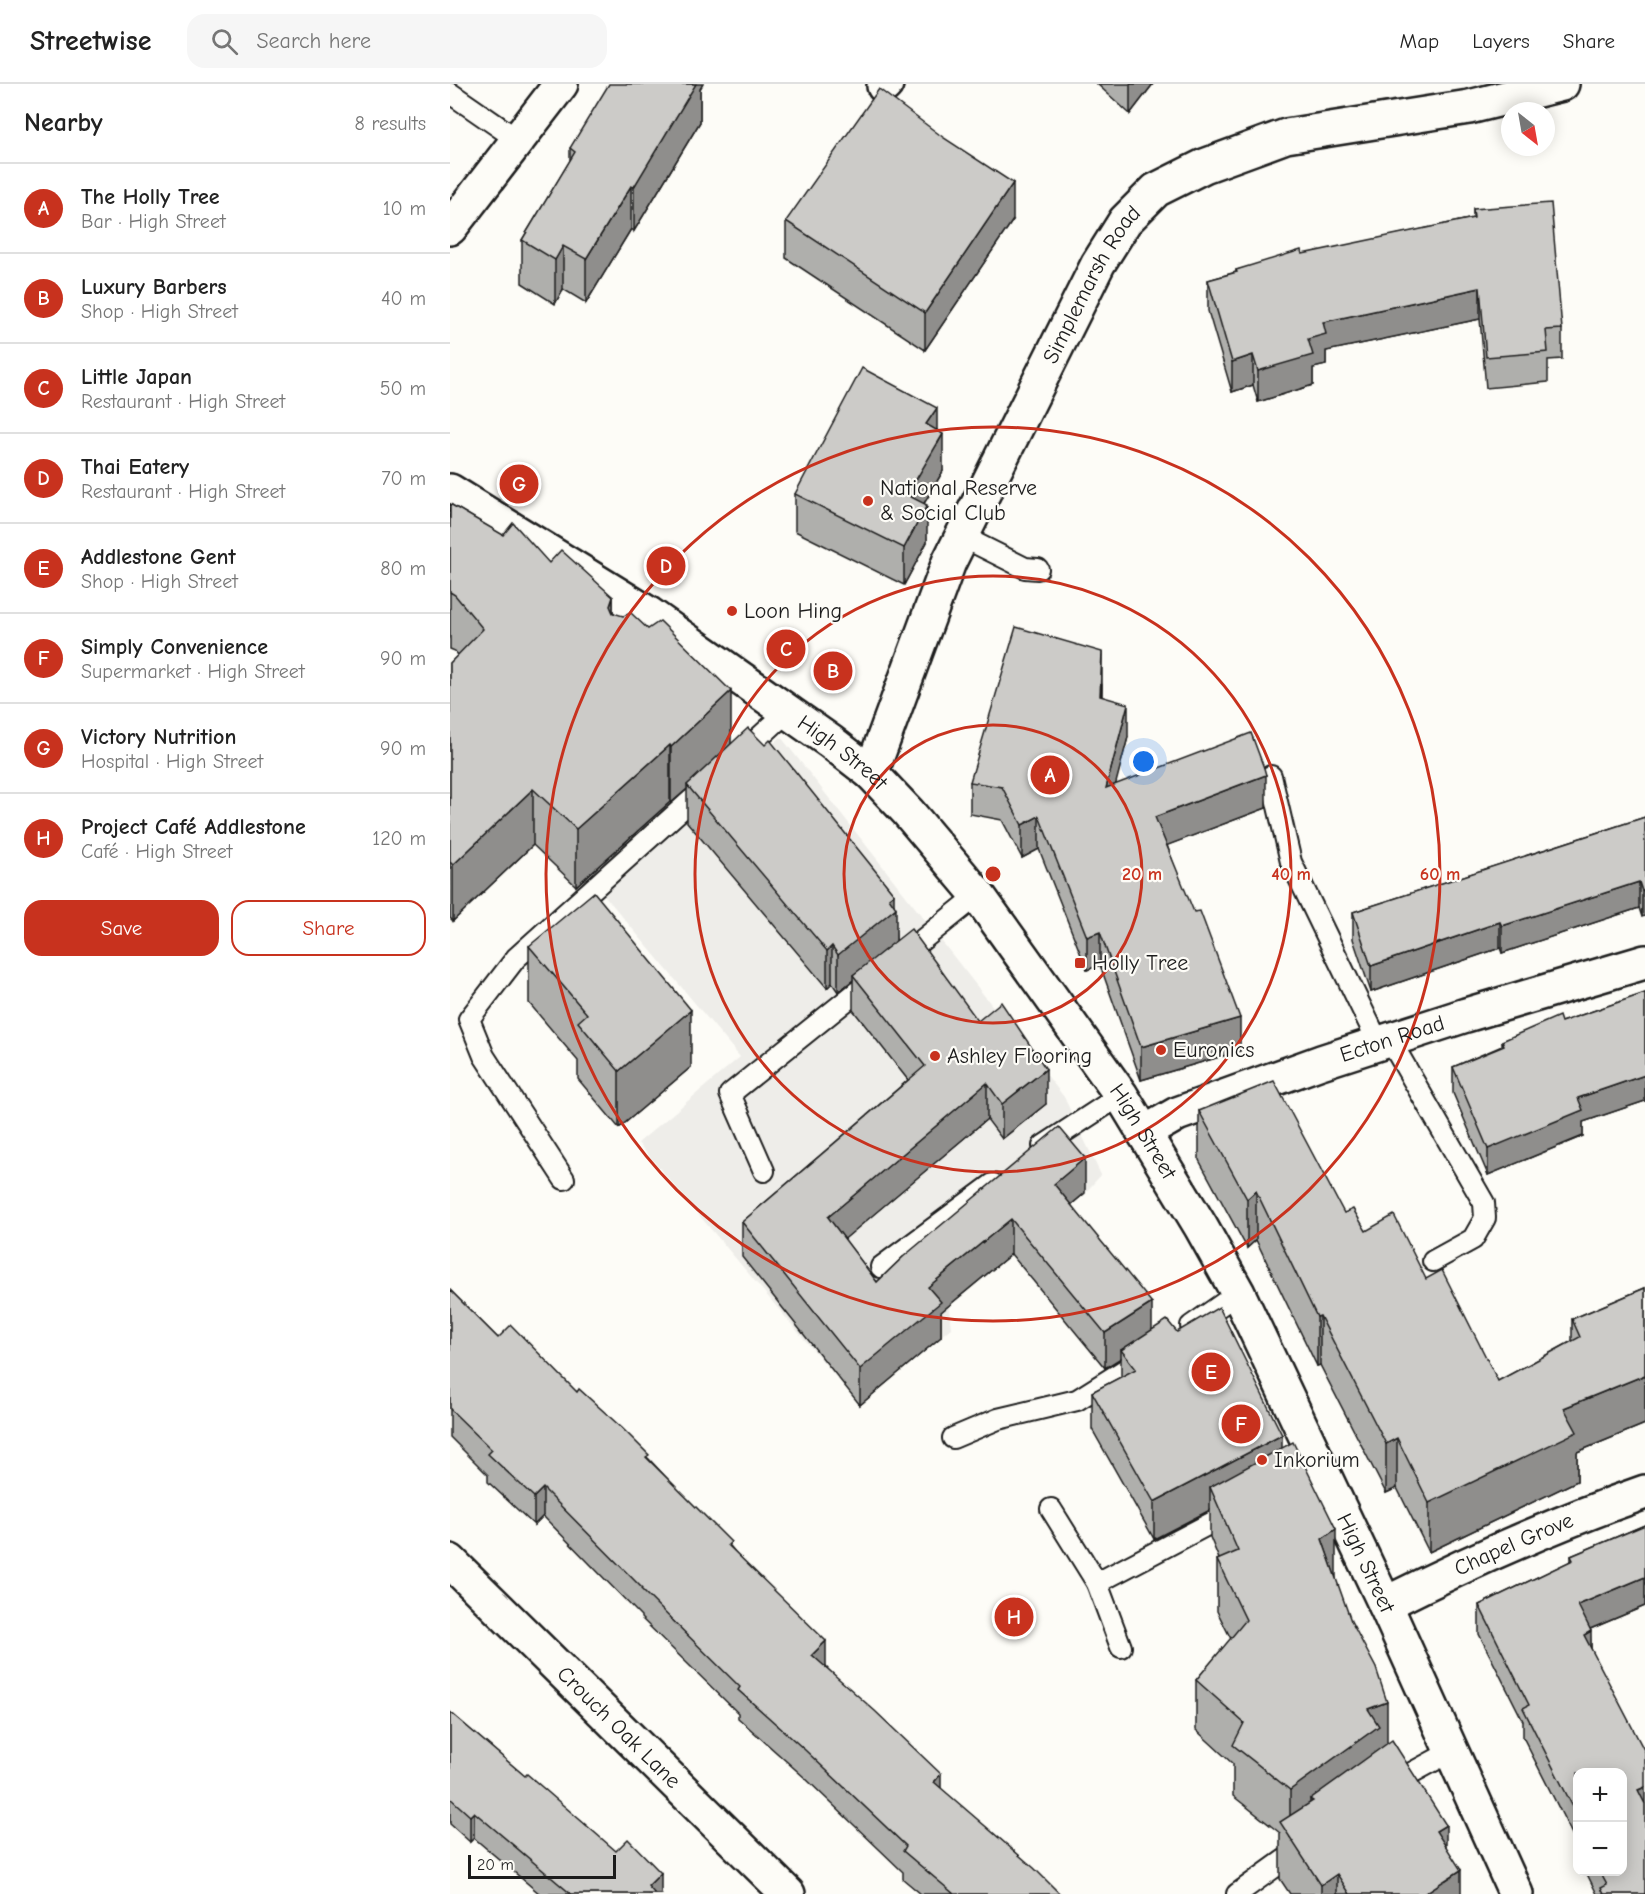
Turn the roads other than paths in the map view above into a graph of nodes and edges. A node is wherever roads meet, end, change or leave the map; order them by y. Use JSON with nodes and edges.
{"nodes":[{"id":1,"x":561,"y":84,"type":"edge"},
{"id":2,"x":1562,"y":84,"type":"edge"},
{"id":3,"x":1494,"y":92,"type":"edge"},
{"id":4,"x":450,"y":93,"type":"edge"},
{"id":5,"x":518,"y":140,"type":"junction"},
{"id":6,"x":450,"y":228,"type":"edge"},
{"id":7,"x":450,"y":491,"type":"edge"},
{"id":8,"x":961,"y":536,"type":"junction"},
{"id":9,"x":1038,"y":569,"type":"dead end"},
{"id":10,"x":788,"y":711,"type":"junction"},
{"id":11,"x":871,"y":773,"type":"junction"},
{"id":12,"x":1272,"y":776,"type":"dead end"},
{"id":13,"x":978,"y":895,"type":"junction"},
{"id":14,"x":1645,"y":962,"type":"edge"},
{"id":15,"x":1384,"y":1042,"type":"junction"},
{"id":16,"x":1120,"y":1095,"type":"junction"},
{"id":17,"x":1144,"y":1133,"type":"junction"},
{"id":18,"x":1025,"y":1160,"type":"edge"},
{"id":19,"x":764,"y":1171,"type":"dead end"},
{"id":20,"x":1006,"y":1174,"type":"edge"},
{"id":21,"x":564,"y":1179,"type":"dead end"},
{"id":22,"x":1433,"y":1261,"type":"dead end"},
{"id":23,"x":881,"y":1268,"type":"dead end"},
{"id":24,"x":1238,"y":1293,"type":"junction"},
{"id":25,"x":1174,"y":1337,"type":"edge"},
{"id":26,"x":1156,"y":1350,"type":"edge"},
{"id":27,"x":953,"y":1438,"type":"dead end"},
{"id":28,"x":1645,"y":1492,"type":"edge"},
{"id":29,"x":1245,"y":1505,"type":"edge"},
{"id":30,"x":1051,"y":1509,"type":"dead end"},
{"id":31,"x":450,"y":1561,"type":"edge"},
{"id":32,"x":1097,"y":1583,"type":"junction"},
{"id":33,"x":1385,"y":1604,"type":"junction"},
{"id":34,"x":1121,"y":1647,"type":"dead end"},
{"id":35,"x":1452,"y":1751,"type":"junction"},
{"id":36,"x":1376,"y":1794,"type":"edge"},
{"id":37,"x":1320,"y":1834,"type":"edge"},
{"id":38,"x":788,"y":1894,"type":"edge"},
{"id":39,"x":1237,"y":1894,"type":"edge"},
{"id":40,"x":1516,"y":1894,"type":"edge"}],
"edges":[{"from":1,"to":5,"type":"street"},
{"from":2,"to":3,"type":"street","name":"Simplemarsh Road"},
{"from":3,"to":8,"type":"street","name":"Simplemarsh Road"},
{"from":4,"to":5,"type":"lane"},
{"from":5,"to":6,"type":"street"},
{"from":7,"to":10,"type":"street","name":"High Street"},
{"from":8,"to":9,"type":"lane"},
{"from":8,"to":11,"type":"street","name":"Simplemarsh Road"},
{"from":10,"to":11,"type":"street","name":"High Street"},
{"from":10,"to":21,"type":"lane"},
{"from":11,"to":13,"type":"street","name":"High Street"},
{"from":12,"to":15,"type":"lane"},
{"from":13,"to":16,"type":"street","name":"High Street"},
{"from":13,"to":19,"type":"lane"},
{"from":14,"to":15,"type":"street","name":"Ecton Road"},
{"from":15,"to":17,"type":"street","name":"Ecton Road"},
{"from":15,"to":22,"type":"lane"},
{"from":16,"to":17,"type":"street","name":"High Street"},
{"from":16,"to":18,"type":"lane"},
{"from":17,"to":24,"type":"street","name":"High Street"},
{"from":20,"to":23,"type":"lane"},
{"from":24,"to":25,"type":"lane"},
{"from":24,"to":33,"type":"street","name":"High Street"},
{"from":26,"to":27,"type":"lane"},
{"from":28,"to":33,"type":"street","name":"Chapel Grove"},
{"from":29,"to":32,"type":"lane"},
{"from":30,"to":32,"type":"lane"},
{"from":31,"to":38,"type":"street","name":"Crouch Oak Lane"},
{"from":32,"to":34,"type":"lane"},
{"from":33,"to":35,"type":"street","name":"High Street"},
{"from":35,"to":36,"type":"lane"},
{"from":35,"to":40,"type":"street","name":"High Street"},
{"from":37,"to":39,"type":"lane"}]}
